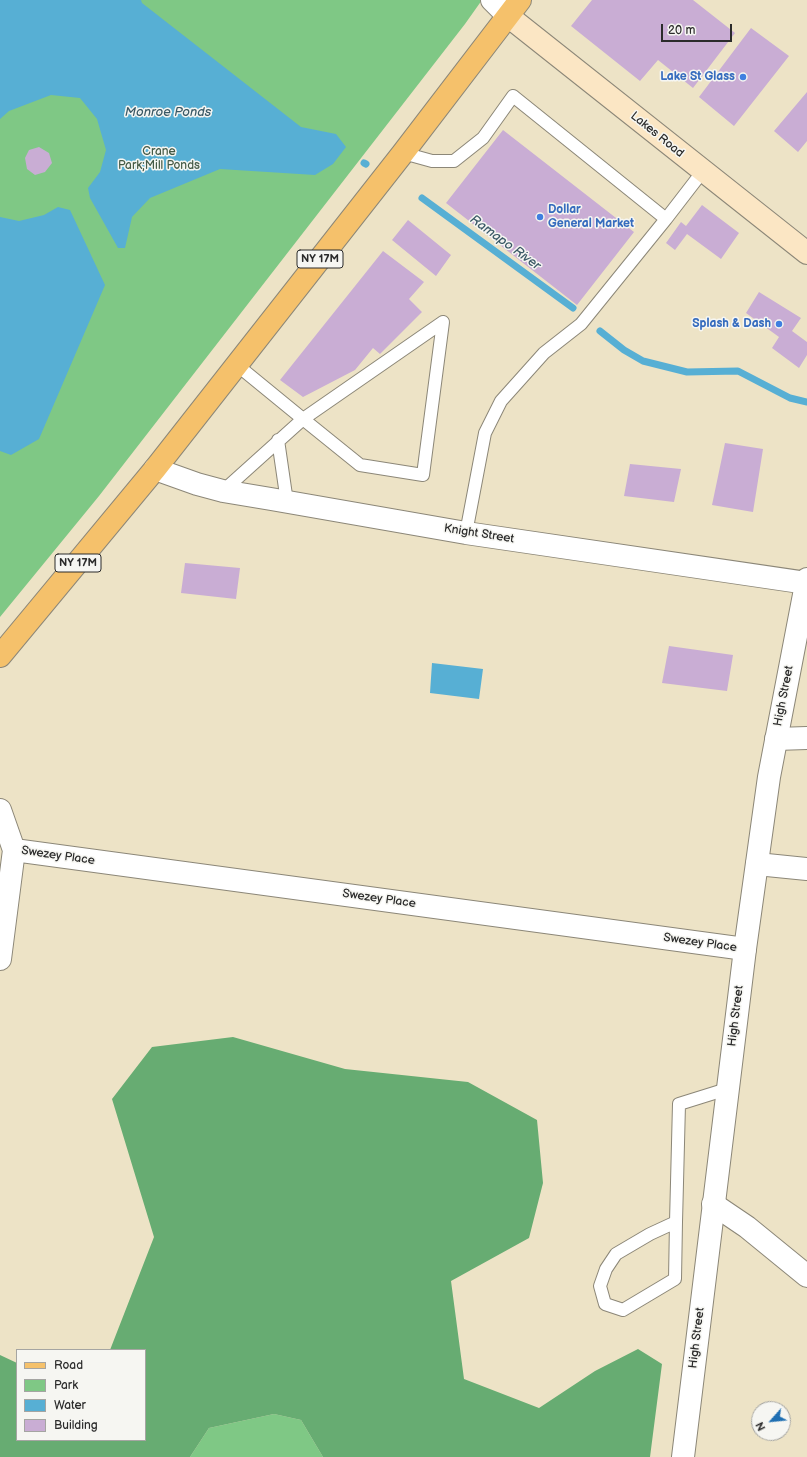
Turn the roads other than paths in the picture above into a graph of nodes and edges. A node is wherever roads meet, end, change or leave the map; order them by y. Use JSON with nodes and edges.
{"nodes":[{"id":1,"x":492,"y":0,"type":"edge"},
{"id":2,"x":514,"y":8,"type":"edge"},
{"id":3,"x":403,"y":153,"type":"junction"},
{"id":4,"x":703,"y":171,"type":"junction"},
{"id":5,"x":666,"y":219,"type":"junction"},
{"id":6,"x":807,"y":253,"type":"edge"},
{"id":7,"x":237,"y":365,"type":"junction"},
{"id":8,"x":303,"y":419,"type":"junction"},
{"id":9,"x":278,"y":440,"type":"junction"},
{"id":10,"x":155,"y":469,"type":"junction"},
{"id":11,"x":223,"y":491,"type":"junction"},
{"id":12,"x":287,"y":502,"type":"junction"},
{"id":13,"x":466,"y":533,"type":"junction"},
{"id":14,"x":807,"y":582,"type":"edge"},
{"id":15,"x":0,"y":656,"type":"edge"},
{"id":16,"x":807,"y":738,"type":"edge"},
{"id":17,"x":776,"y":739,"type":"junction"},
{"id":18,"x":0,"y":810,"type":"edge"},
{"id":19,"x":14,"y":850,"type":"junction"},
{"id":20,"x":757,"y":864,"type":"junction"},
{"id":21,"x":807,"y":869,"type":"edge"},
{"id":22,"x":745,"y":949,"type":"junction"},
{"id":23,"x":0,"y":959,"type":"edge"},
{"id":24,"x":727,"y":1090,"type":"junction"},
{"id":25,"x":713,"y":1204,"type":"junction"},
{"id":26,"x":676,"y":1222,"type":"junction"},
{"id":27,"x":807,"y":1276,"type":"edge"},
{"id":28,"x":683,"y":1457,"type":"edge"}],
"edges":[{"from":1,"to":2,"type":"street"},
{"from":2,"to":3,"type":"main road","number":"NY 17M"},
{"from":2,"to":4,"type":"main road","name":"Lakes Road"},
{"from":3,"to":5,"type":"lane"},
{"from":3,"to":7,"type":"main road","number":"NY 17M"},
{"from":4,"to":5,"type":"lane"},
{"from":4,"to":6,"type":"main road","name":"Lakes Road"},
{"from":5,"to":13,"type":"lane"},
{"from":7,"to":8,"type":"lane"},
{"from":7,"to":10,"type":"main road","number":"NY 17M"},
{"from":8,"to":8,"type":"lane"},
{"from":8,"to":9,"type":"lane"},
{"from":9,"to":11,"type":"lane"},
{"from":9,"to":12,"type":"lane"},
{"from":10,"to":11,"type":"street","name":"Knight Street"},
{"from":10,"to":15,"type":"main road","number":"NY 17M"},
{"from":11,"to":12,"type":"street","name":"Knight Street"},
{"from":12,"to":13,"type":"street","name":"Knight Street"},
{"from":13,"to":14,"type":"street","name":"Knight Street"},
{"from":14,"to":17,"type":"street","name":"High Street"},
{"from":16,"to":17,"type":"street"},
{"from":17,"to":20,"type":"street","name":"High Street"},
{"from":18,"to":19,"type":"street"},
{"from":19,"to":22,"type":"street","name":"Swezey Place"},
{"from":19,"to":23,"type":"street"},
{"from":20,"to":21,"type":"street"},
{"from":20,"to":22,"type":"street","name":"High Street"},
{"from":22,"to":24,"type":"street","name":"High Street"},
{"from":24,"to":25,"type":"street","name":"High Street"},
{"from":24,"to":26,"type":"lane"},
{"from":25,"to":27,"type":"street"},
{"from":25,"to":28,"type":"street","name":"High Street"},
{"from":26,"to":26,"type":"lane"}]}
